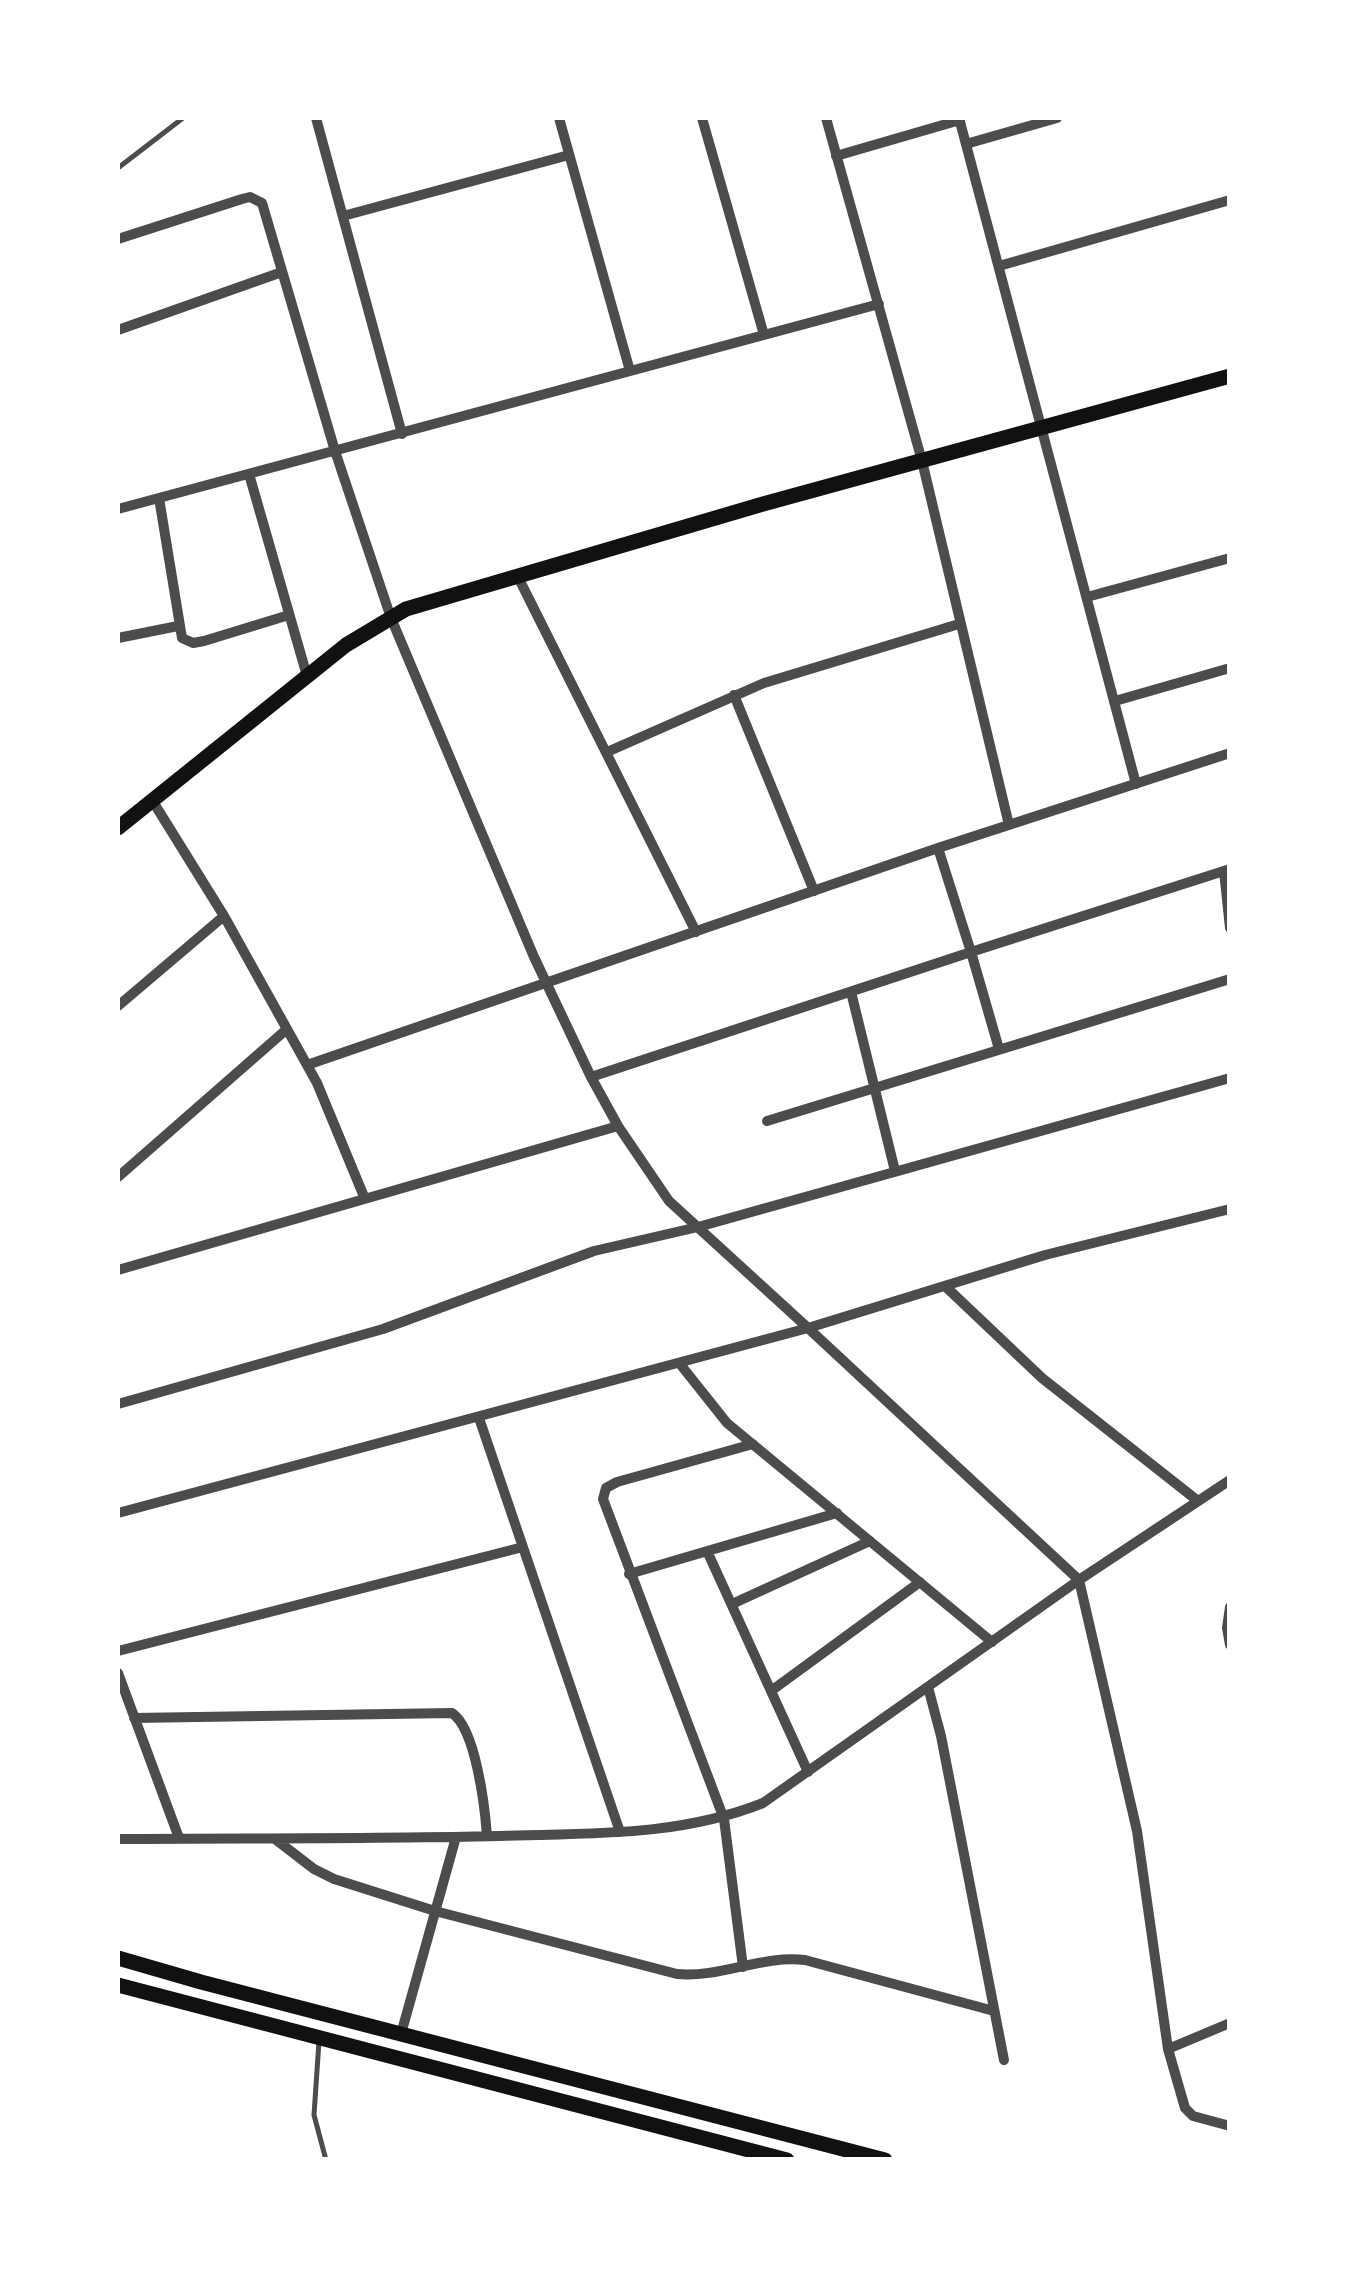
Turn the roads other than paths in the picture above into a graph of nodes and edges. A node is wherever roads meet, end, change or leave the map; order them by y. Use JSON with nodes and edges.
{"nodes":[{"id":1,"x":184,"y":118,"type":"edge"},
{"id":2,"x":316,"y":118,"type":"edge"},
{"id":3,"x":558,"y":118,"type":"edge"},
{"id":4,"x":702,"y":118,"type":"edge"},
{"id":5,"x":826,"y":118,"type":"edge"},
{"id":6,"x":1056,"y":118,"type":"edge"},
{"id":7,"x":960,"y":119,"type":"edge"},
{"id":8,"x":966,"y":144,"type":"junction"},
{"id":9,"x":569,"y":155,"type":"junction"},
{"id":10,"x":836,"y":156,"type":"junction"},
{"id":11,"x":118,"y":168,"type":"edge"},
{"id":12,"x":1230,"y":200,"type":"edge"},
{"id":13,"x":342,"y":216,"type":"junction"},
{"id":14,"x":118,"y":240,"type":"edge"},
{"id":15,"x":999,"y":266,"type":"junction"},
{"id":16,"x":282,"y":272,"type":"junction"},
{"id":17,"x":879,"y":304,"type":"junction"},
{"id":18,"x":118,"y":330,"type":"edge"},
{"id":19,"x":764,"y":335,"type":"junction"},
{"id":20,"x":630,"y":371,"type":"junction"},
{"id":21,"x":1230,"y":376,"type":"edge"},
{"id":22,"x":1041,"y":428,"type":"junction"},
{"id":23,"x":402,"y":434,"type":"junction"},
{"id":24,"x":335,"y":451,"type":"junction"},
{"id":25,"x":922,"y":461,"type":"junction"},
{"id":26,"x":249,"y":474,"type":"junction"},
{"id":27,"x":160,"y":498,"type":"junction"},
{"id":28,"x":118,"y":509,"type":"edge"},
{"id":29,"x":1230,"y":558,"type":"edge"},
{"id":30,"x":518,"y":577,"type":"junction"},
{"id":31,"x":1088,"y":598,"type":"junction"},
{"id":32,"x":289,"y":615,"type":"junction"},
{"id":33,"x":390,"y":618,"type":"junction"},
{"id":34,"x":959,"y":624,"type":"junction"},
{"id":35,"x":178,"y":626,"type":"junction"},
{"id":36,"x":118,"y":638,"type":"edge"},
{"id":37,"x":1230,"y":668,"type":"edge"},
{"id":38,"x":306,"y":676,"type":"junction"},
{"id":39,"x":734,"y":695,"type":"junction"},
{"id":40,"x":1115,"y":701,"type":"junction"},
{"id":41,"x":608,"y":752,"type":"junction"},
{"id":42,"x":1230,"y":753,"type":"edge"},
{"id":43,"x":1136,"y":784,"type":"junction"},
{"id":44,"x":152,"y":800,"type":"junction"},
{"id":45,"x":1009,"y":825,"type":"junction"},
{"id":46,"x":118,"y":828,"type":"edge"},
{"id":47,"x":938,"y":848,"type":"junction"},
{"id":48,"x":1227,"y":870,"type":"edge"},
{"id":49,"x":814,"y":891,"type":"junction"},
{"id":50,"x":224,"y":916,"type":"junction"},
{"id":51,"x":1230,"y":928,"type":"edge"},
{"id":52,"x":696,"y":932,"type":"junction"},
{"id":53,"x":972,"y":952,"type":"junction"},
{"id":54,"x":1230,"y":979,"type":"edge"},
{"id":55,"x":549,"y":984,"type":"junction"},
{"id":56,"x":851,"y":992,"type":"junction"},
{"id":57,"x":118,"y":1006,"type":"edge"},
{"id":58,"x":287,"y":1029,"type":"junction"},
{"id":59,"x":999,"y":1049,"type":"junction"},
{"id":60,"x":307,"y":1066,"type":"junction"},
{"id":61,"x":591,"y":1077,"type":"junction"},
{"id":62,"x":1230,"y":1078,"type":"edge"},
{"id":63,"x":875,"y":1088,"type":"junction"},
{"id":64,"x":767,"y":1121,"type":"dead end"},
{"id":65,"x":618,"y":1126,"type":"junction"},
{"id":66,"x":895,"y":1171,"type":"junction"},
{"id":67,"x":118,"y":1177,"type":"edge"},
{"id":68,"x":365,"y":1199,"type":"junction"},
{"id":69,"x":1230,"y":1210,"type":"edge"},
{"id":70,"x":698,"y":1227,"type":"junction"},
{"id":71,"x":118,"y":1270,"type":"edge"},
{"id":72,"x":945,"y":1286,"type":"junction"},
{"id":73,"x":808,"y":1328,"type":"junction"},
{"id":74,"x":680,"y":1364,"type":"junction"},
{"id":75,"x":118,"y":1387,"type":"edge"},
{"id":76,"x":120,"y":1404,"type":"edge"},
{"id":77,"x":479,"y":1418,"type":"junction"},
{"id":78,"x":753,"y":1444,"type":"junction"},
{"id":79,"x":1230,"y":1480,"type":"edge"},
{"id":80,"x":1198,"y":1501,"type":"junction"},
{"id":81,"x":118,"y":1513,"type":"edge"},
{"id":82,"x":836,"y":1513,"type":"junction"},
{"id":83,"x":870,"y":1541,"type":"junction"},
{"id":84,"x":523,"y":1547,"type":"junction"},
{"id":85,"x":708,"y":1551,"type":"junction"},
{"id":86,"x":629,"y":1574,"type":"junction"},
{"id":87,"x":1079,"y":1580,"type":"junction"},
{"id":88,"x":920,"y":1582,"type":"junction"},
{"id":89,"x":732,"y":1604,"type":"junction"},
{"id":90,"x":1230,"y":1607,"type":"edge"},
{"id":91,"x":992,"y":1642,"type":"junction"},
{"id":92,"x":1230,"y":1645,"type":"edge"},
{"id":93,"x":118,"y":1650,"type":"edge"},
{"id":94,"x":118,"y":1674,"type":"edge"},
{"id":95,"x":928,"y":1687,"type":"junction"},
{"id":96,"x":771,"y":1691,"type":"junction"},
{"id":97,"x":134,"y":1718,"type":"junction"},
{"id":98,"x":808,"y":1772,"type":"junction"},
{"id":99,"x":724,"y":1819,"type":"junction"},
{"id":100,"x":620,"y":1832,"type":"junction"},
{"id":101,"x":486,"y":1836,"type":"junction"},
{"id":102,"x":456,"y":1837,"type":"junction"},
{"id":103,"x":118,"y":1838,"type":"edge"},
{"id":104,"x":178,"y":1838,"type":"junction"},
{"id":105,"x":274,"y":1838,"type":"junction"},
{"id":106,"x":435,"y":1912,"type":"junction"},
{"id":107,"x":118,"y":1958,"type":"edge"},
{"id":108,"x":743,"y":1967,"type":"junction"},
{"id":109,"x":118,"y":1985,"type":"edge"},
{"id":110,"x":994,"y":2011,"type":"junction"},
{"id":111,"x":1230,"y":2023,"type":"edge"},
{"id":112,"x":401,"y":2034,"type":"junction"},
{"id":113,"x":319,"y":2038,"type":"junction"},
{"id":114,"x":1168,"y":2049,"type":"junction"},
{"id":115,"x":1004,"y":2060,"type":"dead end"},
{"id":116,"x":1230,"y":2126,"type":"edge"},
{"id":117,"x":326,"y":2160,"type":"edge"},
{"id":118,"x":787,"y":2160,"type":"edge"},
{"id":119,"x":886,"y":2160,"type":"edge"}],
"edges":[{"from":1,"to":11,"type":"lane"},
{"from":2,"to":13,"type":"street"},
{"from":3,"to":9,"type":"street"},
{"from":4,"to":19,"type":"street"},
{"from":5,"to":10,"type":"street"},
{"from":6,"to":8,"type":"street"},
{"from":7,"to":8,"type":"street"},
{"from":7,"to":10,"type":"street"},
{"from":8,"to":15,"type":"street"},
{"from":9,"to":13,"type":"street"},
{"from":9,"to":20,"type":"street"},
{"from":10,"to":17,"type":"street"},
{"from":12,"to":15,"type":"street"},
{"from":13,"to":23,"type":"street"},
{"from":14,"to":16,"type":"street"},
{"from":15,"to":22,"type":"street"},
{"from":16,"to":18,"type":"street"},
{"from":16,"to":24,"type":"street"},
{"from":17,"to":19,"type":"street"},
{"from":17,"to":25,"type":"street"},
{"from":19,"to":20,"type":"street"},
{"from":20,"to":23,"type":"street"},
{"from":21,"to":22,"type":"main road"},
{"from":22,"to":25,"type":"main road"},
{"from":22,"to":31,"type":"street"},
{"from":23,"to":24,"type":"street"},
{"from":24,"to":26,"type":"street"},
{"from":24,"to":33,"type":"street"},
{"from":25,"to":30,"type":"main road"},
{"from":25,"to":34,"type":"street"},
{"from":26,"to":27,"type":"street"},
{"from":26,"to":32,"type":"street"},
{"from":27,"to":28,"type":"street"},
{"from":27,"to":35,"type":"street"},
{"from":29,"to":31,"type":"street"},
{"from":30,"to":33,"type":"main road"},
{"from":30,"to":41,"type":"street"},
{"from":31,"to":40,"type":"street"},
{"from":32,"to":35,"type":"street"},
{"from":32,"to":38,"type":"street"},
{"from":33,"to":38,"type":"main road"},
{"from":33,"to":55,"type":"street"},
{"from":34,"to":39,"type":"street"},
{"from":34,"to":45,"type":"street"},
{"from":35,"to":36,"type":"street"},
{"from":37,"to":40,"type":"street"},
{"from":38,"to":44,"type":"main road"},
{"from":39,"to":41,"type":"street"},
{"from":39,"to":49,"type":"street"},
{"from":40,"to":43,"type":"street"},
{"from":41,"to":52,"type":"street"},
{"from":42,"to":43,"type":"street"},
{"from":43,"to":45,"type":"street"},
{"from":44,"to":46,"type":"main road"},
{"from":44,"to":50,"type":"street"},
{"from":45,"to":47,"type":"street"},
{"from":47,"to":49,"type":"street"},
{"from":47,"to":53,"type":"street"},
{"from":48,"to":51,"type":"street"},
{"from":48,"to":53,"type":"street"},
{"from":49,"to":52,"type":"street"},
{"from":50,"to":57,"type":"street"},
{"from":50,"to":58,"type":"street"},
{"from":52,"to":55,"type":"street"},
{"from":53,"to":56,"type":"street"},
{"from":53,"to":59,"type":"street"},
{"from":54,"to":59,"type":"street"},
{"from":55,"to":60,"type":"street"},
{"from":55,"to":61,"type":"street"},
{"from":56,"to":61,"type":"street"},
{"from":56,"to":63,"type":"street"},
{"from":58,"to":60,"type":"street"},
{"from":58,"to":67,"type":"street"},
{"from":59,"to":63,"type":"street"},
{"from":60,"to":68,"type":"street"},
{"from":61,"to":65,"type":"street"},
{"from":62,"to":66,"type":"street"},
{"from":63,"to":64,"type":"street"},
{"from":63,"to":66,"type":"street"},
{"from":65,"to":68,"type":"street"},
{"from":65,"to":70,"type":"street"},
{"from":66,"to":70,"type":"street"},
{"from":68,"to":71,"type":"street"},
{"from":69,"to":72,"type":"street"},
{"from":70,"to":73,"type":"street"},
{"from":70,"to":76,"type":"street"},
{"from":72,"to":73,"type":"street"},
{"from":72,"to":80,"type":"street"},
{"from":73,"to":74,"type":"street"},
{"from":73,"to":87,"type":"street"},
{"from":74,"to":77,"type":"street"},
{"from":74,"to":78,"type":"street"},
{"from":75,"to":76,"type":"street"},
{"from":77,"to":81,"type":"street"},
{"from":77,"to":84,"type":"street"},
{"from":78,"to":82,"type":"street"},
{"from":78,"to":86,"type":"street"},
{"from":79,"to":80,"type":"street"},
{"from":80,"to":87,"type":"street"},
{"from":82,"to":83,"type":"street"},
{"from":82,"to":85,"type":"street"},
{"from":83,"to":88,"type":"street"},
{"from":83,"to":89,"type":"street"},
{"from":84,"to":93,"type":"street"},
{"from":84,"to":100,"type":"street"},
{"from":85,"to":86,"type":"street"},
{"from":85,"to":89,"type":"street"},
{"from":86,"to":99,"type":"street"},
{"from":87,"to":91,"type":"street"},
{"from":87,"to":114,"type":"street"},
{"from":88,"to":91,"type":"street"},
{"from":88,"to":96,"type":"street"},
{"from":89,"to":96,"type":"street"},
{"from":90,"to":92,"type":"street"},
{"from":91,"to":95,"type":"street"},
{"from":94,"to":97,"type":"street"},
{"from":95,"to":98,"type":"street"},
{"from":95,"to":110,"type":"street"},
{"from":96,"to":98,"type":"street"},
{"from":97,"to":101,"type":"street"},
{"from":97,"to":104,"type":"street"},
{"from":98,"to":99,"type":"street"},
{"from":99,"to":100,"type":"street"},
{"from":99,"to":108,"type":"street"},
{"from":100,"to":101,"type":"street"},
{"from":101,"to":102,"type":"street"},
{"from":102,"to":105,"type":"street"},
{"from":102,"to":106,"type":"street"},
{"from":103,"to":104,"type":"street"},
{"from":104,"to":105,"type":"street"},
{"from":105,"to":106,"type":"street"},
{"from":106,"to":108,"type":"street"},
{"from":106,"to":112,"type":"street"},
{"from":107,"to":112,"type":"main road"},
{"from":108,"to":110,"type":"street"},
{"from":109,"to":113,"type":"main road"},
{"from":110,"to":115,"type":"street"},
{"from":111,"to":114,"type":"street"},
{"from":112,"to":119,"type":"main road"},
{"from":113,"to":117,"type":"lane"},
{"from":113,"to":118,"type":"main road"},
{"from":114,"to":116,"type":"street"}]}
